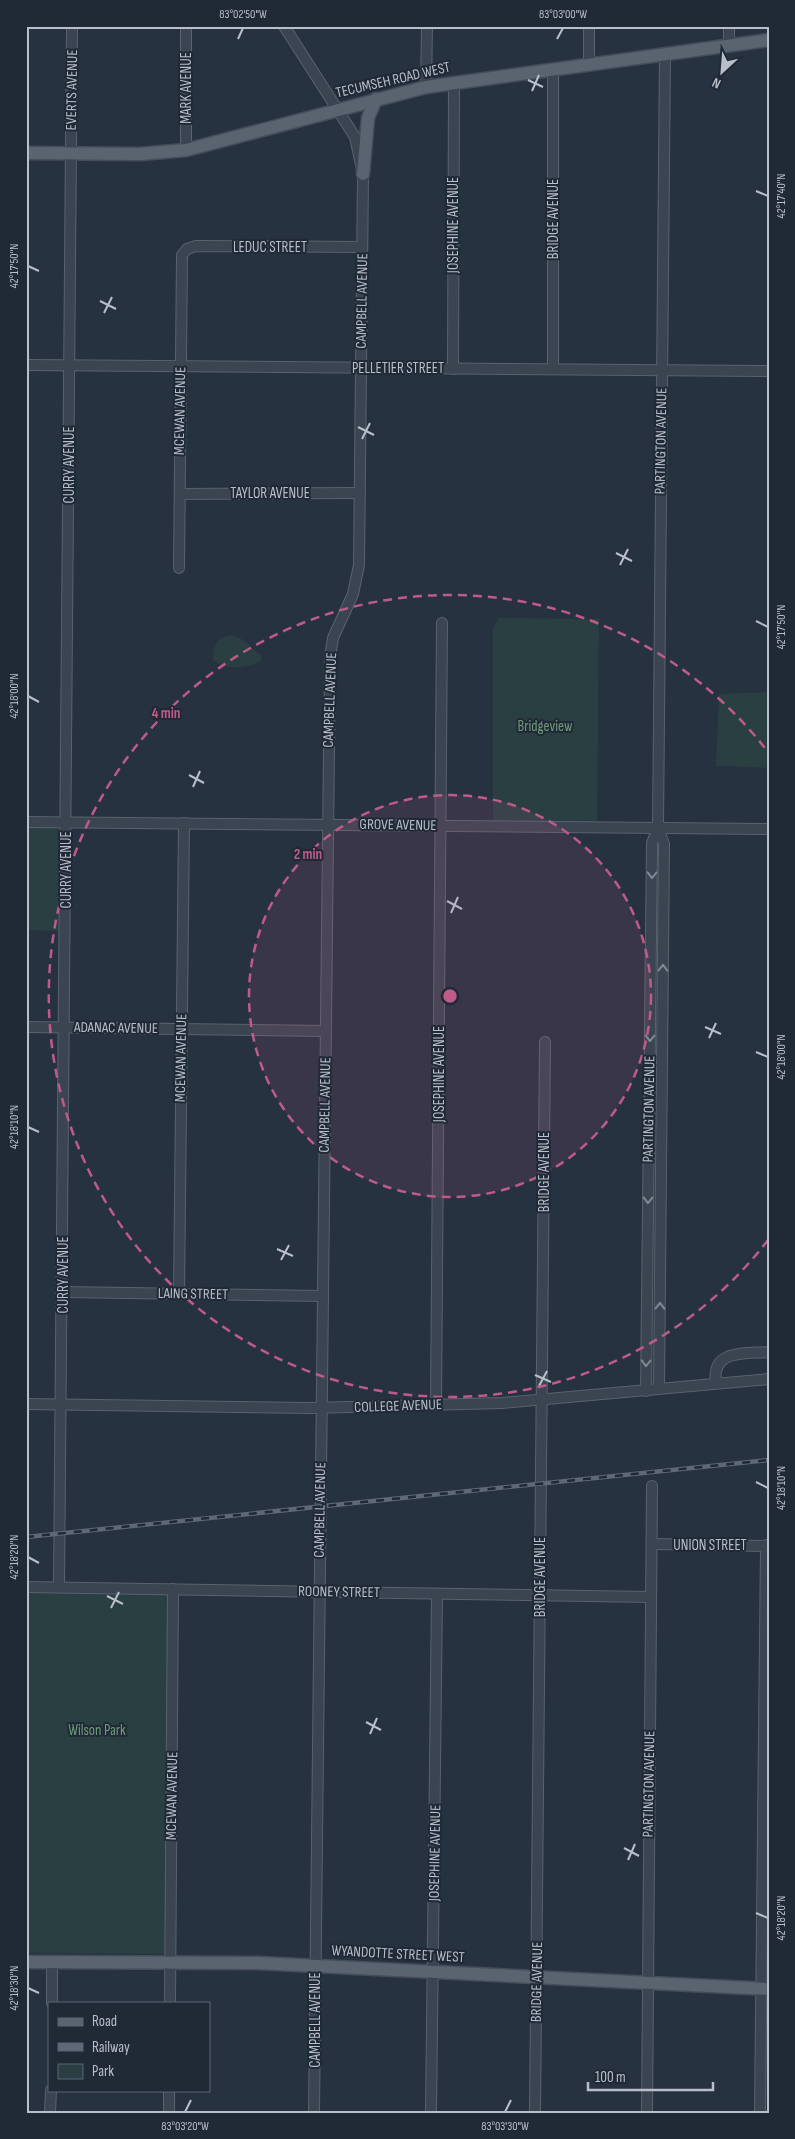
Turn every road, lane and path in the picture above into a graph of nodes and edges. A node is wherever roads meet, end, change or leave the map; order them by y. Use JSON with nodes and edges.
{"nodes":[{"id":1,"x":72,"y":26,"type":"edge"},
{"id":2,"x":186,"y":26,"type":"edge"},
{"id":3,"x":284,"y":26,"type":"edge"},
{"id":4,"x":426,"y":26,"type":"edge"},
{"id":5,"x":589,"y":26,"type":"edge"},
{"id":6,"x":729,"y":26,"type":"edge"},
{"id":7,"x":769,"y":41,"type":"edge"},
{"id":8,"x":728,"y":45,"type":"junction"},
{"id":9,"x":665,"y":54,"type":"junction"},
{"id":10,"x":589,"y":64,"type":"junction"},
{"id":11,"x":554,"y":69,"type":"junction"},
{"id":12,"x":454,"y":82,"type":"junction"},
{"id":13,"x":426,"y":87,"type":"junction"},
{"id":14,"x":376,"y":99,"type":"junction"},
{"id":15,"x":336,"y":110,"type":"junction"},
{"id":16,"x":186,"y":150,"type":"junction"},
{"id":17,"x":26,"y":153,"type":"edge"},
{"id":18,"x":71,"y":153,"type":"junction"},
{"id":19,"x":363,"y":174,"type":"junction"},
{"id":20,"x":362,"y":247,"type":"junction"},
{"id":21,"x":182,"y":255,"type":"joint"},
{"id":22,"x":26,"y":365,"type":"edge"},
{"id":23,"x":70,"y":366,"type":"junction"},
{"id":24,"x":181,"y":366,"type":"junction"},
{"id":25,"x":361,"y":368,"type":"junction"},
{"id":26,"x":453,"y":369,"type":"junction"},
{"id":27,"x":553,"y":369,"type":"junction"},
{"id":28,"x":662,"y":370,"type":"junction"},
{"id":29,"x":769,"y":371,"type":"edge"},
{"id":30,"x":360,"y":493,"type":"junction"},
{"id":31,"x":180,"y":494,"type":"junction"},
{"id":32,"x":179,"y":568,"type":"dead end"},
{"id":33,"x":442,"y":623,"type":"dead end"},
{"id":34,"x":26,"y":822,"type":"edge"},
{"id":35,"x":66,"y":822,"type":"junction"},
{"id":36,"x":184,"y":823,"type":"junction"},
{"id":37,"x":328,"y":824,"type":"junction"},
{"id":38,"x":441,"y":826,"type":"junction"},
{"id":39,"x":658,"y":828,"type":"junction"},
{"id":40,"x":769,"y":829,"type":"edge"},
{"id":41,"x":26,"y":1027,"type":"edge"},
{"id":42,"x":65,"y":1028,"type":"junction"},
{"id":43,"x":181,"y":1029,"type":"junction"},
{"id":44,"x":326,"y":1031,"type":"junction"},
{"id":45,"x":545,"y":1042,"type":"dead end"},
{"id":46,"x":62,"y":1292,"type":"junction"},
{"id":47,"x":178,"y":1294,"type":"junction"},
{"id":48,"x":323,"y":1296,"type":"junction"},
{"id":49,"x":769,"y":1352,"type":"edge"},
{"id":50,"x":769,"y":1379,"type":"edge"},
{"id":51,"x":716,"y":1383,"type":"junction"},
{"id":52,"x":659,"y":1389,"type":"junction"},
{"id":53,"x":646,"y":1391,"type":"junction"},
{"id":54,"x":542,"y":1401,"type":"junction"},
{"id":55,"x":26,"y":1404,"type":"edge"},
{"id":56,"x":62,"y":1405,"type":"junction"},
{"id":57,"x":436,"y":1405,"type":"junction"},
{"id":58,"x":322,"y":1408,"type":"junction"},
{"id":59,"x":652,"y":1486,"type":"dead end"},
{"id":60,"x":652,"y":1544,"type":"junction"},
{"id":61,"x":767,"y":1546,"type":"edge"},
{"id":62,"x":26,"y":1587,"type":"edge"},
{"id":63,"x":59,"y":1588,"type":"junction"},
{"id":64,"x":174,"y":1589,"type":"junction"},
{"id":65,"x":319,"y":1592,"type":"junction"},
{"id":66,"x":437,"y":1594,"type":"junction"},
{"id":67,"x":540,"y":1595,"type":"junction"},
{"id":68,"x":651,"y":1597,"type":"junction"},
{"id":69,"x":26,"y":1962,"type":"edge"},
{"id":70,"x":52,"y":1962,"type":"junction"},
{"id":71,"x":170,"y":1962,"type":"junction"},
{"id":72,"x":315,"y":1966,"type":"junction"},
{"id":73,"x":433,"y":1972,"type":"junction"},
{"id":74,"x":537,"y":1977,"type":"junction"},
{"id":75,"x":648,"y":1982,"type":"junction"},
{"id":76,"x":765,"y":1988,"type":"edge"},
{"id":77,"x":52,"y":2002,"type":"edge"},
{"id":78,"x":170,"y":2002,"type":"edge"},
{"id":79,"x":51,"y":2092,"type":"edge"},
{"id":80,"x":169,"y":2092,"type":"edge"},
{"id":81,"x":50,"y":2113,"type":"edge"},
{"id":82,"x":169,"y":2113,"type":"edge"},
{"id":83,"x":314,"y":2113,"type":"edge"},
{"id":84,"x":431,"y":2113,"type":"edge"},
{"id":85,"x":535,"y":2113,"type":"edge"},
{"id":86,"x":646,"y":2113,"type":"edge"},
{"id":87,"x":760,"y":2113,"type":"edge"}],
"edges":[{"from":1,"to":18,"type":"street","name":"EVERTS AVENUE"},
{"from":2,"to":16,"type":"street","name":"MARK AVENUE"},
{"from":3,"to":15,"type":"street","name":"CAMPBELL AVENUE"},
{"from":4,"to":13,"type":"street"},
{"from":5,"to":10,"type":"street"},
{"from":6,"to":8,"type":"street"},
{"from":7,"to":8,"type":"main road","name":"TECUMSEH ROAD WEST"},
{"from":8,"to":9,"type":"main road","name":"TECUMSEH ROAD WEST"},
{"from":9,"to":10,"type":"main road","name":"TECUMSEH ROAD WEST"},
{"from":9,"to":28,"type":"street","name":"PARTINGTON AVENUE"},
{"from":10,"to":11,"type":"main road","name":"TECUMSEH ROAD WEST"},
{"from":11,"to":12,"type":"main road","name":"TECUMSEH ROAD WEST"},
{"from":11,"to":27,"type":"street","name":"BRIDGE AVENUE"},
{"from":12,"to":13,"type":"main road","name":"TECUMSEH ROAD WEST"},
{"from":12,"to":26,"type":"street","name":"JOSEPHINE AVENUE"},
{"from":13,"to":14,"type":"main road","name":"TECUMSEH ROAD WEST"},
{"from":14,"to":15,"type":"main road","name":"TECUMSEH ROAD WEST"},
{"from":14,"to":19,"type":"main road"},
{"from":15,"to":16,"type":"main road","name":"TECUMSEH ROAD WEST"},
{"from":15,"to":19,"type":"street","name":"CAMPBELL AVENUE"},
{"from":16,"to":18,"type":"main road","name":"TECUMSEH ROAD WEST"},
{"from":17,"to":18,"type":"main road","name":"TECUMSEH ROAD WEST"},
{"from":18,"to":23,"type":"street","name":"CURRY AVENUE"},
{"from":19,"to":20,"type":"street","name":"CAMPBELL AVENUE"},
{"from":20,"to":21,"type":"street","name":"LEDUC STREET"},
{"from":20,"to":25,"type":"street","name":"CAMPBELL AVENUE"},
{"from":21,"to":24,"type":"street","name":"MCEWAN AVENUE"},
{"from":22,"to":23,"type":"street","name":"PELLETIER STREET"},
{"from":23,"to":24,"type":"street","name":"PELLETIER STREET"},
{"from":23,"to":35,"type":"street","name":"CURRY AVENUE"},
{"from":24,"to":25,"type":"street","name":"PELLETIER STREET"},
{"from":24,"to":31,"type":"street","name":"MCEWAN AVENUE"},
{"from":25,"to":26,"type":"street","name":"PELLETIER STREET"},
{"from":25,"to":30,"type":"street","name":"CAMPBELL AVENUE"},
{"from":26,"to":27,"type":"street","name":"PELLETIER STREET"},
{"from":27,"to":28,"type":"street","name":"PELLETIER STREET"},
{"from":28,"to":29,"type":"street","name":"PELLETIER STREET"},
{"from":28,"to":39,"type":"street","name":"PARTINGTON AVENUE"},
{"from":30,"to":31,"type":"street","name":"TAYLOR AVENUE"},
{"from":30,"to":37,"type":"street","name":"CAMPBELL AVENUE"},
{"from":31,"to":32,"type":"street","name":"MCEWAN AVENUE"},
{"from":33,"to":38,"type":"street","name":"JOSEPHINE AVENUE"},
{"from":34,"to":35,"type":"street","name":"GROVE AVENUE"},
{"from":35,"to":36,"type":"street","name":"GROVE AVENUE"},
{"from":35,"to":42,"type":"street","name":"CURRY AVENUE"},
{"from":36,"to":37,"type":"street","name":"GROVE AVENUE"},
{"from":36,"to":43,"type":"street","name":"MCEWAN AVENUE"},
{"from":37,"to":38,"type":"street","name":"GROVE AVENUE"},
{"from":37,"to":44,"type":"street","name":"CAMPBELL AVENUE"},
{"from":38,"to":39,"type":"street","name":"GROVE AVENUE"},
{"from":38,"to":57,"type":"street","name":"JOSEPHINE AVENUE"},
{"from":39,"to":40,"type":"street","name":"GROVE AVENUE"},
{"from":52,"to":39,"type":"street","name":"PARTINGTON AVENUE","one_way":true},
{"from":39,"to":53,"type":"street","name":"PARTINGTON AVENUE","one_way":true},
{"from":41,"to":42,"type":"street","name":"ADANAC AVENUE"},
{"from":42,"to":43,"type":"street","name":"ADANAC AVENUE"},
{"from":42,"to":46,"type":"street","name":"CURRY AVENUE"},
{"from":43,"to":44,"type":"street","name":"ADANAC AVENUE"},
{"from":43,"to":47,"type":"street","name":"MCEWAN AVENUE"},
{"from":44,"to":48,"type":"street","name":"CAMPBELL AVENUE"},
{"from":45,"to":54,"type":"street","name":"BRIDGE AVENUE"},
{"from":46,"to":47,"type":"street","name":"LAING STREET"},
{"from":46,"to":56,"type":"street","name":"CURRY AVENUE"},
{"from":47,"to":48,"type":"street","name":"LAING STREET"},
{"from":48,"to":58,"type":"street","name":"CAMPBELL AVENUE"},
{"from":49,"to":51,"type":"street"},
{"from":50,"to":51,"type":"street","name":"COLLEGE AVENUE"},
{"from":51,"to":52,"type":"street","name":"COLLEGE AVENUE"},
{"from":52,"to":53,"type":"street","name":"COLLEGE AVENUE"},
{"from":53,"to":54,"type":"street","name":"COLLEGE AVENUE"},
{"from":54,"to":57,"type":"street","name":"COLLEGE AVENUE"},
{"from":54,"to":67,"type":"street","name":"BRIDGE AVENUE"},
{"from":55,"to":56,"type":"street","name":"COLLEGE AVENUE"},
{"from":56,"to":58,"type":"street","name":"COLLEGE AVENUE"},
{"from":56,"to":63,"type":"street","name":"CURRY AVENUE"},
{"from":57,"to":58,"type":"street","name":"COLLEGE AVENUE"},
{"from":58,"to":65,"type":"street","name":"CAMPBELL AVENUE"},
{"from":59,"to":60,"type":"street","name":"PARTINGTON AVENUE"},
{"from":60,"to":61,"type":"street","name":"UNION STREET"},
{"from":60,"to":68,"type":"street","name":"PARTINGTON AVENUE"},
{"from":61,"to":76,"type":"street"},
{"from":62,"to":63,"type":"street","name":"ROONEY STREET"},
{"from":63,"to":64,"type":"street","name":"ROONEY STREET"},
{"from":64,"to":65,"type":"street","name":"ROONEY STREET"},
{"from":64,"to":71,"type":"street","name":"MCEWAN AVENUE"},
{"from":65,"to":66,"type":"street","name":"ROONEY STREET"},
{"from":65,"to":72,"type":"street","name":"CAMPBELL AVENUE"},
{"from":66,"to":67,"type":"street","name":"ROONEY STREET"},
{"from":66,"to":73,"type":"street","name":"JOSEPHINE AVENUE"},
{"from":67,"to":68,"type":"street","name":"ROONEY STREET"},
{"from":67,"to":74,"type":"street","name":"BRIDGE AVENUE"},
{"from":68,"to":75,"type":"street","name":"PARTINGTON AVENUE"},
{"from":69,"to":70,"type":"main road","name":"WYANDOTTE STREET WEST"},
{"from":70,"to":71,"type":"main road","name":"WYANDOTTE STREET WEST"},
{"from":70,"to":77,"type":"street"},
{"from":71,"to":72,"type":"main road","name":"WYANDOTTE STREET WEST"},
{"from":71,"to":78,"type":"street","name":"MCEWAN AVENUE"},
{"from":72,"to":73,"type":"main road","name":"WYANDOTTE STREET WEST"},
{"from":72,"to":83,"type":"street","name":"CAMPBELL AVENUE"},
{"from":73,"to":74,"type":"main road","name":"WYANDOTTE STREET WEST"},
{"from":73,"to":84,"type":"street","name":"JOSEPHINE AVENUE"},
{"from":74,"to":75,"type":"main road","name":"WYANDOTTE STREET WEST"},
{"from":74,"to":85,"type":"street","name":"BRIDGE AVENUE"},
{"from":75,"to":76,"type":"main road","name":"WYANDOTTE STREET WEST"},
{"from":75,"to":86,"type":"street","name":"PARTINGTON AVENUE"},
{"from":76,"to":87,"type":"street"},
{"from":79,"to":81,"type":"street"},
{"from":80,"to":82,"type":"street"}]}
